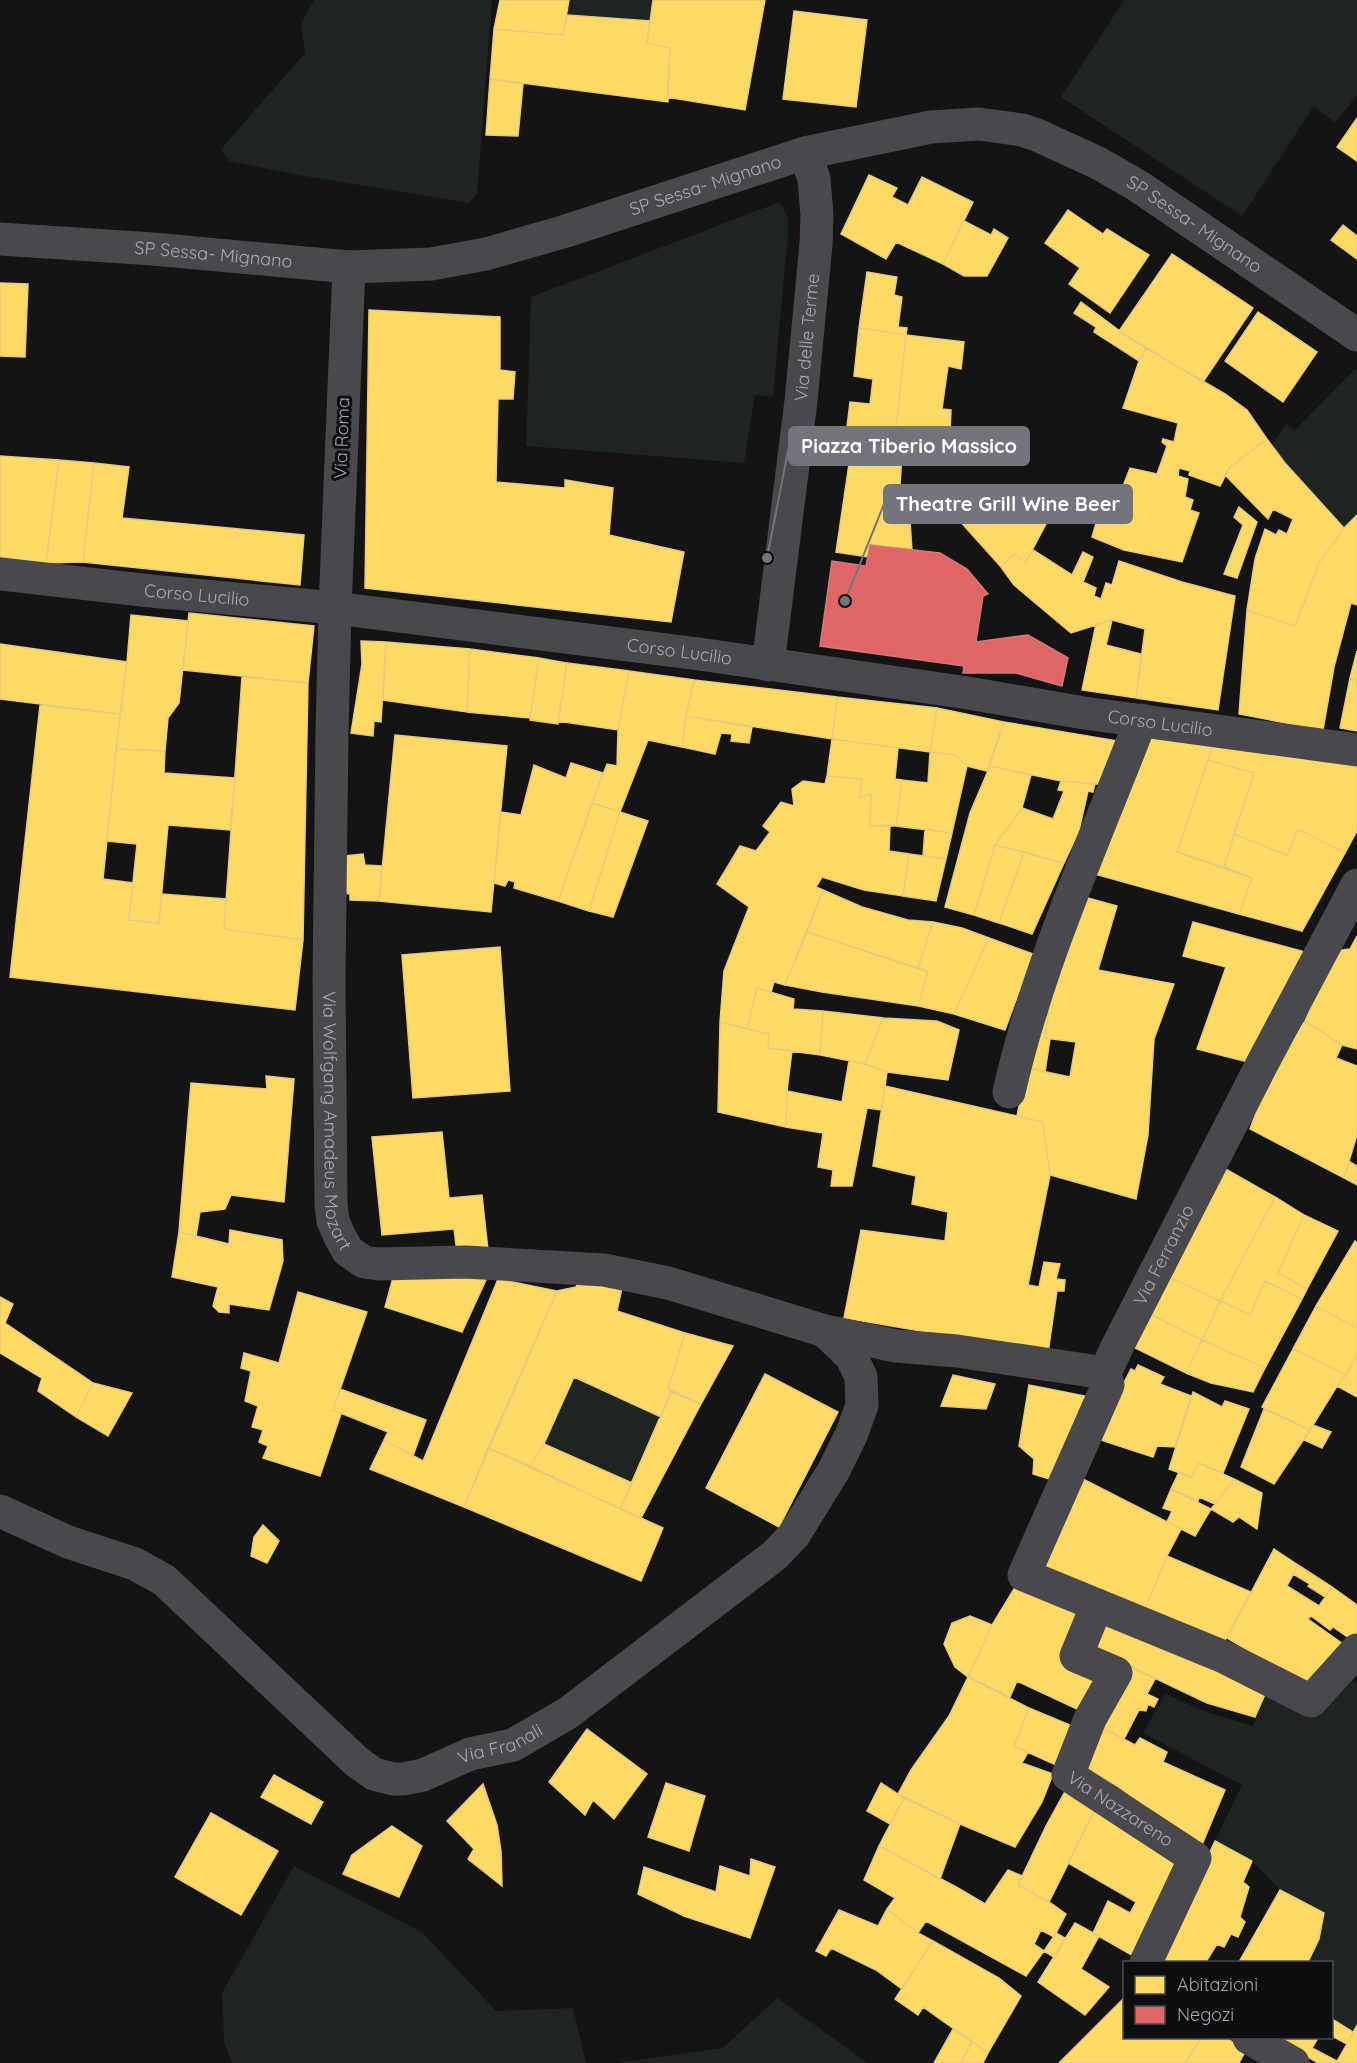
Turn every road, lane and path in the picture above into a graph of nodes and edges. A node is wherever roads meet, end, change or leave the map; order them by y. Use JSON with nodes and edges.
{"nodes":[{"id":1,"x":805,"y":153,"type":"junction"},
{"id":2,"x":0,"y":238,"type":"edge"},
{"id":3,"x":349,"y":267,"type":"junction"},
{"id":4,"x":1357,"y":335,"type":"edge"},
{"id":5,"x":0,"y":574,"type":"edge"},
{"id":6,"x":335,"y":608,"type":"junction"},
{"id":7,"x":768,"y":665,"type":"junction"},
{"id":8,"x":1141,"y":720,"type":"junction"},
{"id":9,"x":1357,"y":750,"type":"edge"},
{"id":10,"x":1357,"y":885,"type":"edge"},
{"id":11,"x":1009,"y":1092,"type":"dead end"},
{"id":12,"x":825,"y":1331,"type":"junction"},
{"id":13,"x":1105,"y":1373,"type":"junction"},
{"id":14,"x":0,"y":1511,"type":"edge"},
{"id":15,"x":1097,"y":1605,"type":"junction"},
{"id":16,"x":1357,"y":1650,"type":"edge"},
{"id":17,"x":1146,"y":1961,"type":"edge"},
{"id":18,"x":1252,"y":2039,"type":"edge"},
{"id":19,"x":1293,"y":2063,"type":"edge"}],
"edges":[{"from":1,"to":3,"type":"street","name":"SP Sessa- Mignano"},
{"from":1,"to":4,"type":"street","name":"SP Sessa- Mignano"},
{"from":1,"to":7,"type":"street","name":"Via delle Terme"},
{"from":2,"to":3,"type":"street","name":"SP Sessa- Mignano"},
{"from":3,"to":6,"type":"street","name":"Via Roma"},
{"from":5,"to":6,"type":"street","name":"Corso Lucilio"},
{"from":6,"to":7,"type":"street","name":"Corso Lucilio"},
{"from":6,"to":12,"type":"street","name":"Via Wolfgang Amadeus Mozart"},
{"from":7,"to":8,"type":"street","name":"Corso Lucilio"},
{"from":8,"to":9,"type":"street","name":"Corso Lucilio"},
{"from":8,"to":11,"type":"street"},
{"from":10,"to":13,"type":"street","name":"Via Ferranzio"},
{"from":12,"to":13,"type":"street"},
{"from":12,"to":14,"type":"street","name":"Via Franali"},
{"from":13,"to":15,"type":"street","name":"Via Ferranzio"},
{"from":15,"to":16,"type":"street"},
{"from":15,"to":17,"type":"street","name":"Via Nazzareno"},
{"from":18,"to":19,"type":"street"}]}
